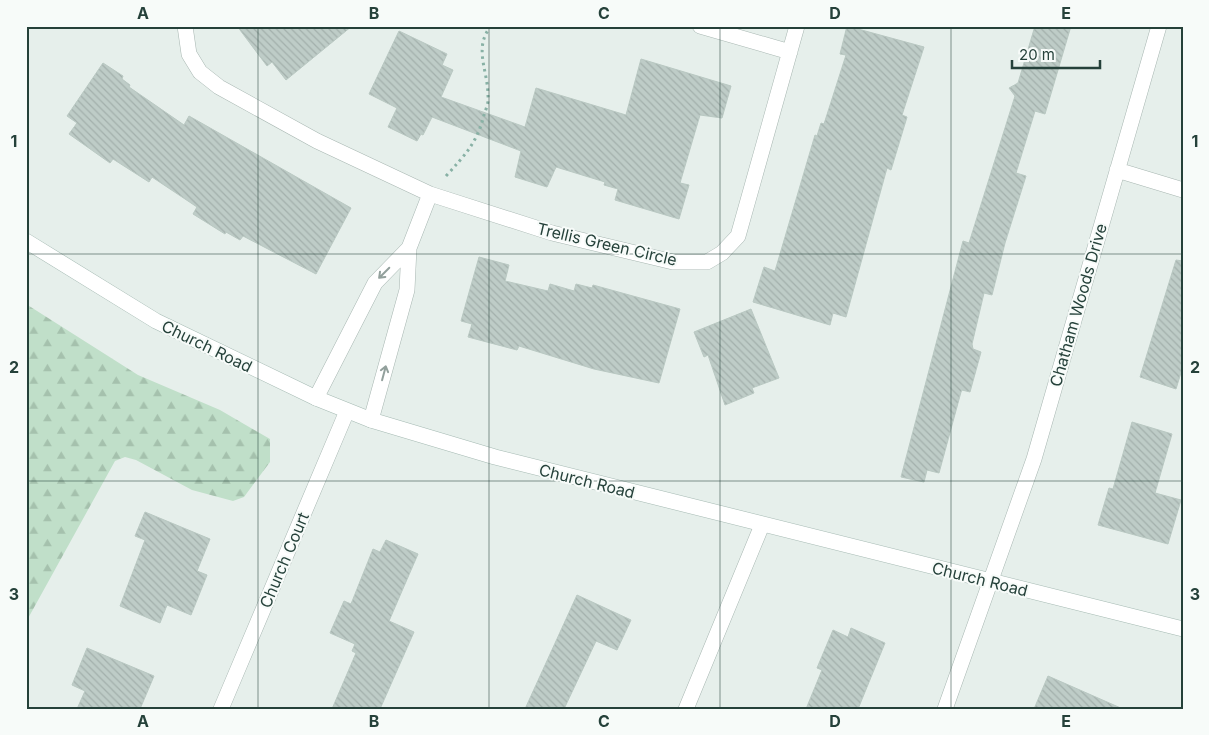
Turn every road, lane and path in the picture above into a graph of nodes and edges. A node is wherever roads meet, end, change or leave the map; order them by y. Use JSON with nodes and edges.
{"nodes":[{"id":1,"x":185,"y":26,"type":"edge"},
{"id":2,"x":491,"y":26,"type":"edge"},
{"id":3,"x":700,"y":26,"type":"edge"},
{"id":4,"x":797,"y":26,"type":"edge"},
{"id":5,"x":1159,"y":26,"type":"edge"},
{"id":6,"x":790,"y":52,"type":"junction"},
{"id":7,"x":1117,"y":170,"type":"junction"},
{"id":8,"x":1183,"y":190,"type":"edge"},
{"id":9,"x":430,"y":194,"type":"junction"},
{"id":10,"x":26,"y":241,"type":"edge"},
{"id":11,"x":409,"y":248,"type":"junction"},
{"id":12,"x":316,"y":398,"type":"junction"},
{"id":13,"x":347,"y":411,"type":"junction"},
{"id":14,"x":371,"y":420,"type":"junction"},
{"id":15,"x":762,"y":525,"type":"junction"},
{"id":16,"x":991,"y":582,"type":"junction"},
{"id":17,"x":1183,"y":629,"type":"edge"},
{"id":18,"x":221,"y":709,"type":"edge"},
{"id":19,"x":686,"y":709,"type":"edge"},
{"id":20,"x":945,"y":709,"type":"edge"}],
"edges":[{"from":1,"to":9,"type":"street","name":"Trellis Green Circle"},
{"from":2,"to":9,"type":"path"},
{"from":3,"to":6,"type":"street"},
{"from":4,"to":6,"type":"street","name":"Trellis Green Circle"},
{"from":5,"to":7,"type":"street","name":"Chatham Woods Drive"},
{"from":6,"to":9,"type":"street","name":"Trellis Green Circle"},
{"from":7,"to":8,"type":"street"},
{"from":7,"to":16,"type":"street","name":"Chatham Woods Drive"},
{"from":9,"to":11,"type":"street"},
{"from":10,"to":12,"type":"street","name":"Church Road"},
{"from":11,"to":12,"type":"street","one_way":true},
{"from":14,"to":11,"type":"street","one_way":true},
{"from":12,"to":13,"type":"street","name":"Church Road"},
{"from":13,"to":14,"type":"street","name":"Church Road"},
{"from":13,"to":18,"type":"street","name":"Church Court"},
{"from":14,"to":15,"type":"street","name":"Church Road"},
{"from":15,"to":16,"type":"street","name":"Church Road"},
{"from":15,"to":19,"type":"street"},
{"from":16,"to":17,"type":"street","name":"Church Road"},
{"from":16,"to":20,"type":"street","name":"Chatham Woods Drive"}]}
